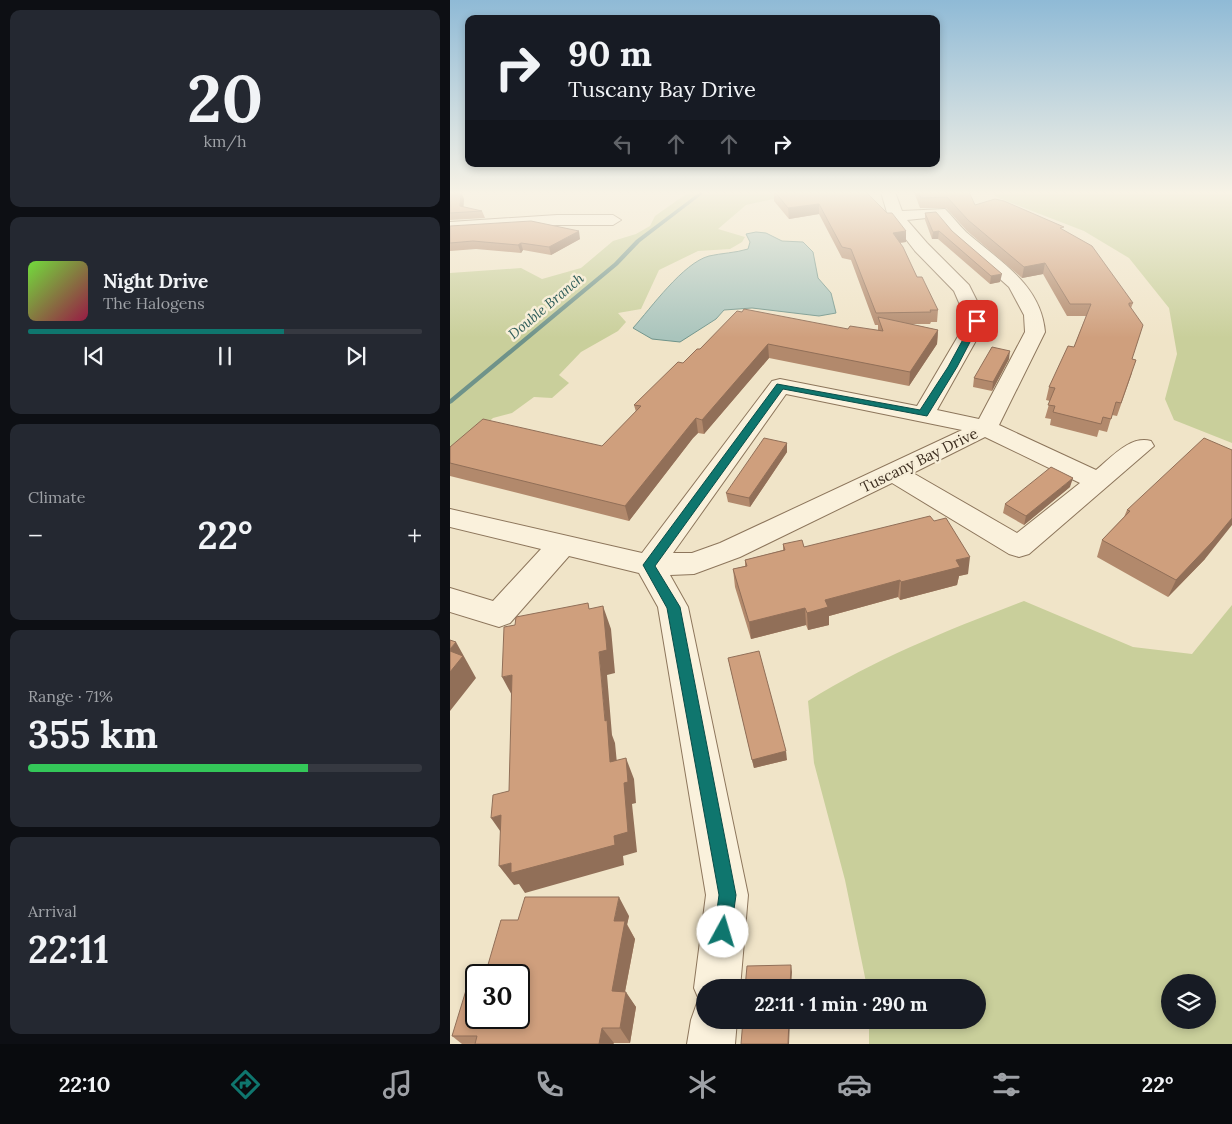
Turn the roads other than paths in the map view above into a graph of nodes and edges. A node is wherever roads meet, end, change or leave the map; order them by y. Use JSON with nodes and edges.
{"nodes":[{"id":1,"x":917,"y":241,"type":"edge"},
{"id":2,"x":967,"y":241,"type":"edge"},
{"id":3,"x":923,"y":414,"type":"junction"},
{"id":4,"x":985,"y":428,"type":"junction"},
{"id":5,"x":1142,"y":446,"type":"dead end"},
{"id":6,"x":893,"y":472,"type":"junction"},
{"id":7,"x":1098,"y":481,"type":"junction"},
{"id":8,"x":450,"y":518,"type":"edge"},
{"id":9,"x":562,"y":545,"type":"junction"},
{"id":10,"x":649,"y":565,"type":"junction"},
{"id":11,"x":450,"y":600,"type":"edge"},
{"id":12,"x":718,"y":979,"type":"edge"},
{"id":13,"x":713,"y":1029,"type":"edge"},
{"id":14,"x":711,"y":1044,"type":"edge"}],
"edges":[{"from":1,"to":3,"type":"street","name":"Tuscany Bay Drive"},
{"from":2,"to":4,"type":"street","name":"Tuscany Bay Drive"},
{"from":3,"to":4,"type":"street"},
{"from":3,"to":10,"type":"street"},
{"from":4,"to":6,"type":"street","name":"Tuscany Bay Drive"},
{"from":4,"to":7,"type":"street"},
{"from":5,"to":7,"type":"street"},
{"from":6,"to":7,"type":"street"},
{"from":6,"to":10,"type":"street","name":"Tuscany Bay Drive"},
{"from":8,"to":9,"type":"street","name":"Tuscany Bay Drive"},
{"from":9,"to":10,"type":"street","name":"Tuscany Bay Drive"},
{"from":9,"to":11,"type":"street"},
{"from":10,"to":12,"type":"street"},
{"from":13,"to":14,"type":"street"}]}
